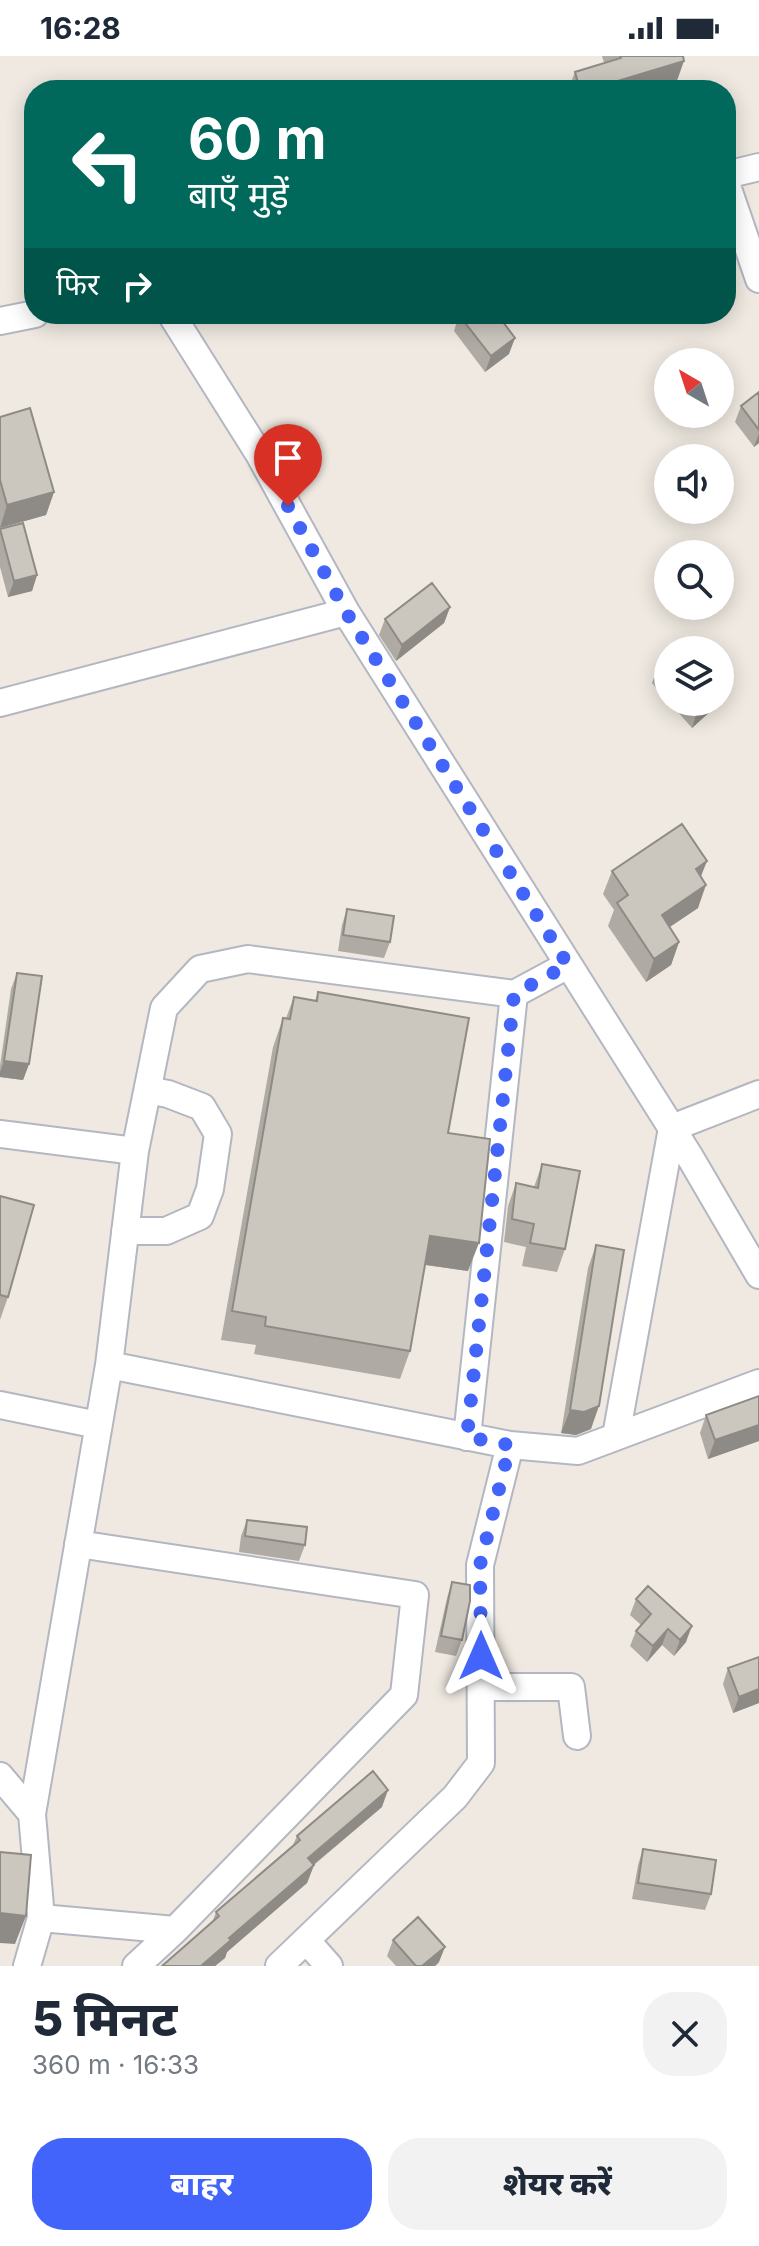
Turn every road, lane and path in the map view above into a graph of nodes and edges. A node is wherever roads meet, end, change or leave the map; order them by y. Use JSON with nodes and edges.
{"nodes":[{"id":1,"x":759,"y":167,"type":"edge"},
{"id":2,"x":736,"y":173,"type":"edge"},
{"id":3,"x":736,"y":212,"type":"edge"},
{"id":4,"x":759,"y":279,"type":"edge"},
{"id":5,"x":24,"y":316,"type":"edge"},
{"id":6,"x":0,"y":321,"type":"edge"},
{"id":7,"x":177,"y":324,"type":"edge"},
{"id":8,"x":346,"y":612,"type":"junction"},
{"id":9,"x":0,"y":703,"type":"edge"},
{"id":10,"x":568,"y":965,"type":"junction"},
{"id":11,"x":514,"y":994,"type":"junction"},
{"id":12,"x":148,"y":1090,"type":"junction"},
{"id":13,"x":759,"y":1094,"type":"edge"},
{"id":14,"x":672,"y":1128,"type":"junction"},
{"id":15,"x":0,"y":1134,"type":"edge"},
{"id":16,"x":135,"y":1151,"type":"junction"},
{"id":17,"x":125,"y":1231,"type":"junction"},
{"id":18,"x":759,"y":1275,"type":"edge"},
{"id":19,"x":109,"y":1365,"type":"junction"},
{"id":20,"x":759,"y":1383,"type":"edge"},
{"id":21,"x":0,"y":1405,"type":"edge"},
{"id":22,"x":98,"y":1425,"type":"junction"},
{"id":23,"x":616,"y":1436,"type":"junction"},
{"id":24,"x":467,"y":1437,"type":"junction"},
{"id":25,"x":510,"y":1445,"type":"junction"},
{"id":26,"x":78,"y":1544,"type":"junction"},
{"id":27,"x":481,"y":1687,"type":"junction"},
{"id":28,"x":577,"y":1736,"type":"dead end"},
{"id":29,"x":0,"y":1776,"type":"edge"},
{"id":30,"x":32,"y":1814,"type":"junction"},
{"id":31,"x":41,"y":1918,"type":"junction"},
{"id":32,"x":175,"y":1930,"type":"junction"},
{"id":33,"x":306,"y":1940,"type":"junction"},
{"id":34,"x":27,"y":1966,"type":"edge"},
{"id":35,"x":136,"y":1966,"type":"edge"},
{"id":36,"x":279,"y":1966,"type":"edge"},
{"id":37,"x":329,"y":1966,"type":"edge"}],
"edges":[{"from":1,"to":2,"type":"street"},
{"from":3,"to":4,"type":"street"},
{"from":5,"to":6,"type":"street"},
{"from":7,"to":8,"type":"street"},
{"from":8,"to":9,"type":"street"},
{"from":8,"to":10,"type":"street"},
{"from":10,"to":11,"type":"street"},
{"from":10,"to":14,"type":"street"},
{"from":11,"to":12,"type":"street"},
{"from":11,"to":24,"type":"street"},
{"from":12,"to":16,"type":"street"},
{"from":12,"to":17,"type":"street"},
{"from":13,"to":14,"type":"street"},
{"from":14,"to":18,"type":"street"},
{"from":14,"to":23,"type":"street"},
{"from":15,"to":16,"type":"street"},
{"from":16,"to":17,"type":"street"},
{"from":17,"to":19,"type":"street"},
{"from":19,"to":22,"type":"street"},
{"from":19,"to":24,"type":"street"},
{"from":20,"to":23,"type":"street"},
{"from":21,"to":22,"type":"street"},
{"from":22,"to":26,"type":"street"},
{"from":23,"to":25,"type":"street"},
{"from":24,"to":25,"type":"street"},
{"from":25,"to":27,"type":"street"},
{"from":26,"to":30,"type":"street"},
{"from":26,"to":32,"type":"street"},
{"from":27,"to":28,"type":"street"},
{"from":27,"to":33,"type":"street"},
{"from":29,"to":30,"type":"street"},
{"from":30,"to":31,"type":"street"},
{"from":31,"to":32,"type":"street"},
{"from":31,"to":34,"type":"street"},
{"from":32,"to":35,"type":"street"},
{"from":33,"to":36,"type":"street"},
{"from":33,"to":37,"type":"street"}]}
